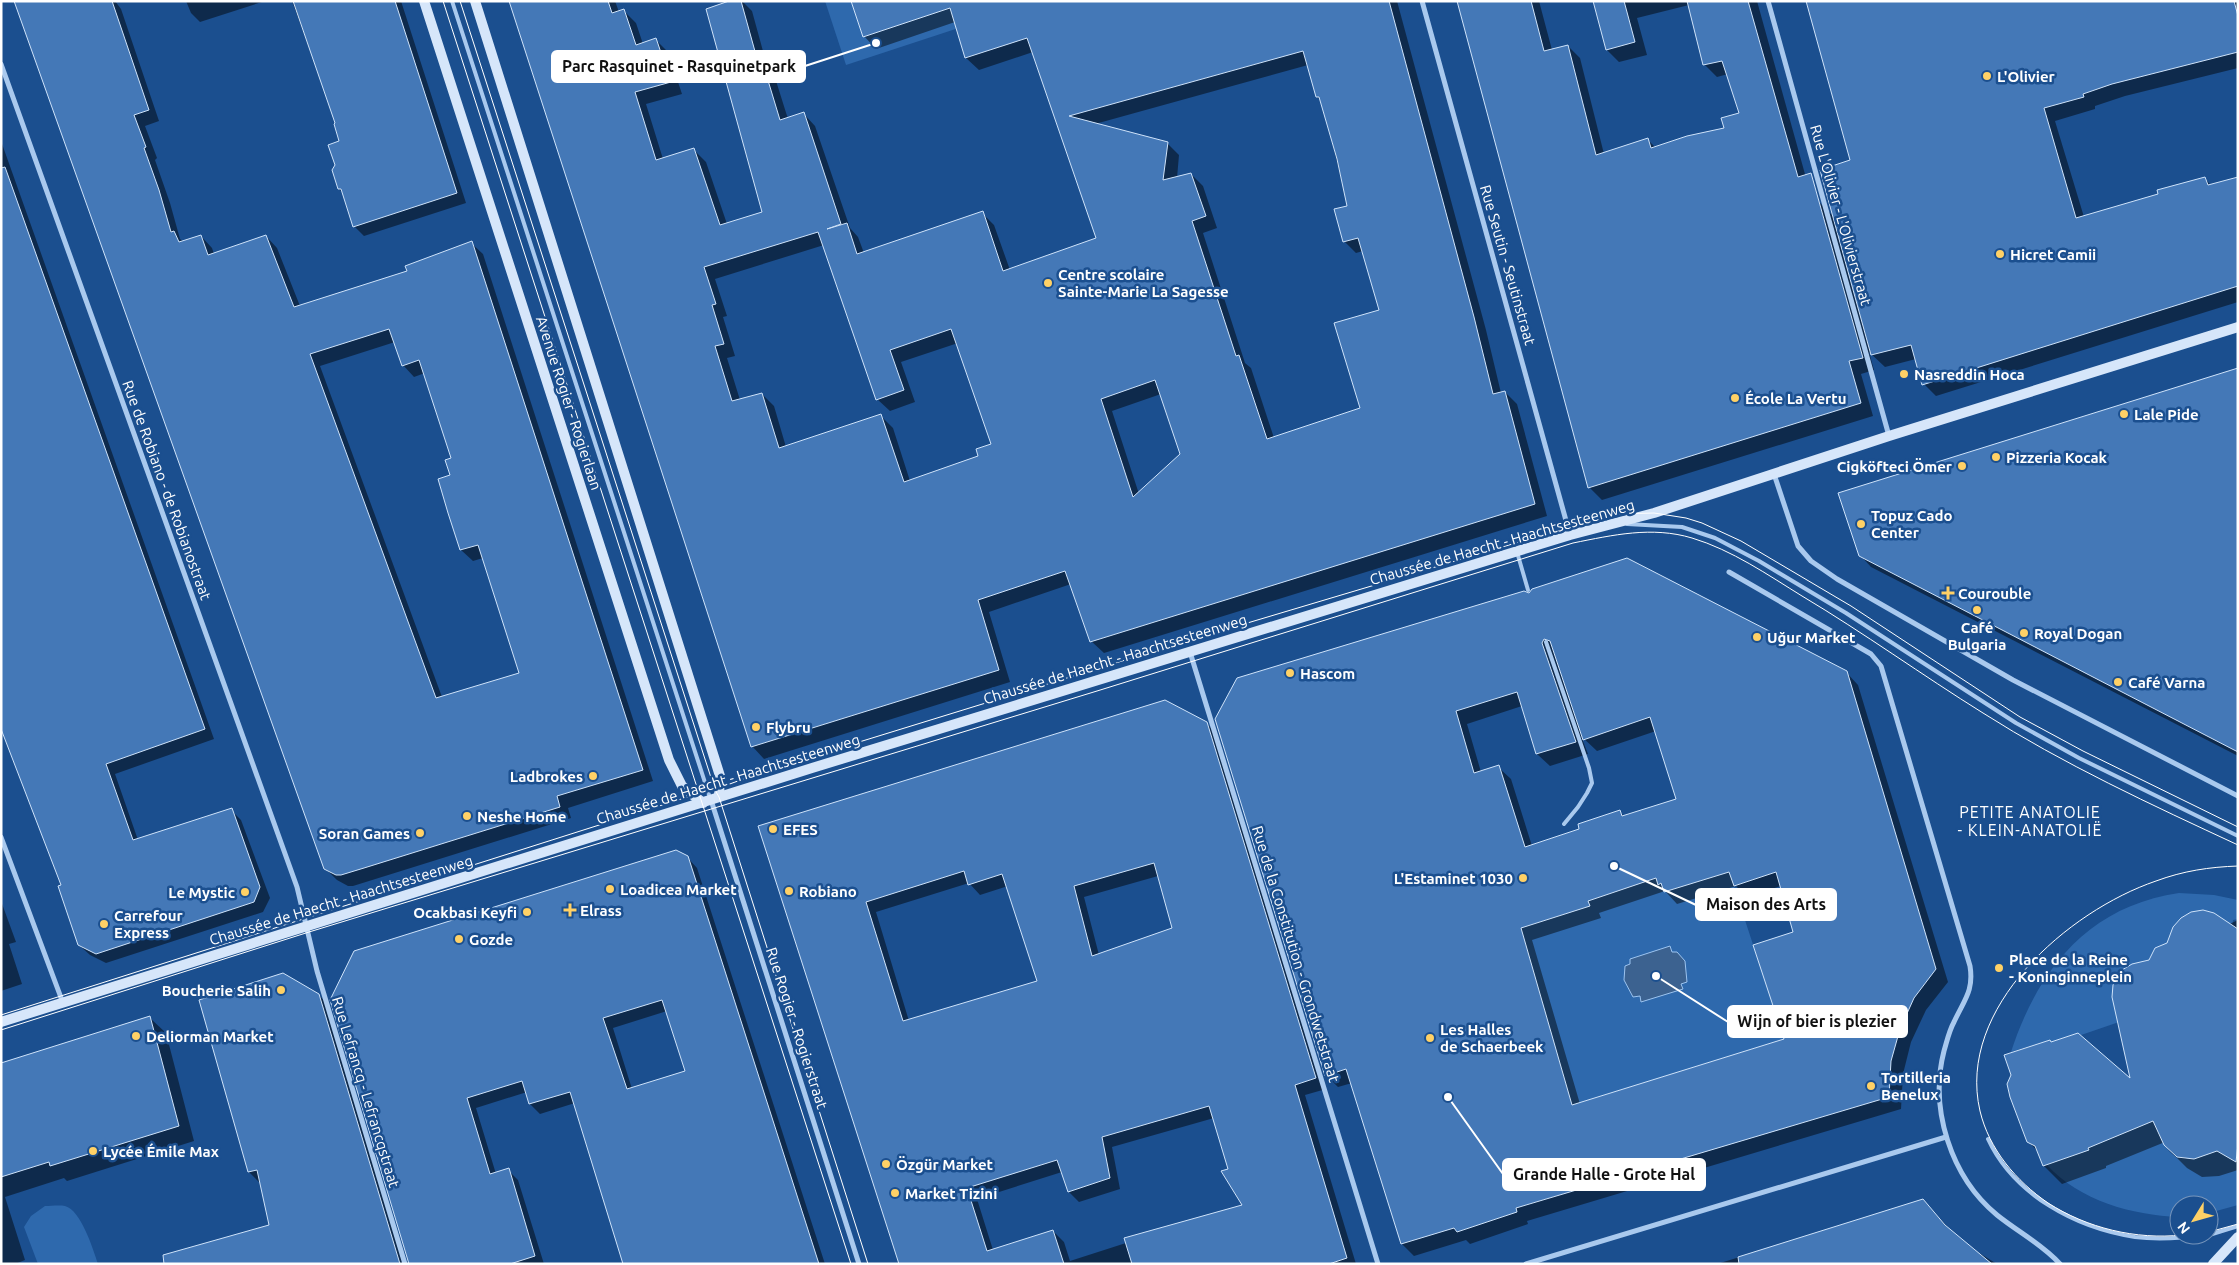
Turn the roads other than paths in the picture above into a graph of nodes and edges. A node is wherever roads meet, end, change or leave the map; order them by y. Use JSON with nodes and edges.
{"nodes":[{"id":1,"x":424,"y":1,"type":"edge"},
{"id":2,"x":452,"y":1,"type":"edge"},
{"id":3,"x":475,"y":1,"type":"edge"},
{"id":4,"x":1422,"y":1,"type":"edge"},
{"id":5,"x":1768,"y":1,"type":"edge"},
{"id":6,"x":1,"y":64,"type":"edge"},
{"id":7,"x":2238,"y":327,"type":"edge"},
{"id":8,"x":1889,"y":436,"type":"junction"},
{"id":9,"x":1774,"y":474,"type":"junction"},
{"id":10,"x":1614,"y":524,"type":"junction"},
{"id":11,"x":1570,"y":535,"type":"junction"},
{"id":12,"x":1517,"y":552,"type":"junction"},
{"id":13,"x":1729,"y":572,"type":"dead end"},
{"id":14,"x":1528,"y":590,"type":"dead end"},
{"id":15,"x":1546,"y":642,"type":"dead end"},
{"id":16,"x":1190,"y":651,"type":"junction"},
{"id":17,"x":2238,"y":796,"type":"edge"},
{"id":18,"x":711,"y":800,"type":"junction"},
{"id":19,"x":1564,"y":824,"type":"dead end"},
{"id":20,"x":2238,"y":836,"type":"edge"},
{"id":21,"x":1,"y":837,"type":"edge"},
{"id":22,"x":308,"y":926,"type":"junction"},
{"id":23,"x":63,"y":1003,"type":"junction"},
{"id":24,"x":1,"y":1022,"type":"edge"},
{"id":25,"x":1946,"y":1136,"type":"junction"},
{"id":26,"x":1988,"y":1139,"type":"dead end"},
{"id":27,"x":2238,"y":1226,"type":"edge"},
{"id":28,"x":2219,"y":1232,"type":"edge"},
{"id":29,"x":2238,"y":1237,"type":"edge"},
{"id":30,"x":2169,"y":1238,"type":"edge"},
{"id":31,"x":405,"y":1264,"type":"edge"},
{"id":32,"x":859,"y":1264,"type":"edge"},
{"id":33,"x":1378,"y":1264,"type":"edge"},
{"id":34,"x":1526,"y":1264,"type":"edge"},
{"id":35,"x":2060,"y":1264,"type":"edge"},
{"id":36,"x":2213,"y":1264,"type":"edge"}],
"edges":[{"from":1,"to":18,"type":"street","name":"Avenue Rogier - Rogierlaan"},
{"from":2,"to":18,"type":"lane","name":"Avenue Rogier - Rogierlaan"},
{"from":3,"to":18,"type":"street","name":"Avenue Rogier - Rogierlaan"},
{"from":4,"to":11,"type":"street","name":"Rue Seutin - Seutinstraat"},
{"from":5,"to":8,"type":"street","name":"Rue L'Olivier - L'Olivierstraat"},
{"from":6,"to":22,"type":"street","name":"Rue de Robiano - de Robianostraat"},
{"from":7,"to":8,"type":"street","name":"Chaussée de Haecht - Haachtsesteenweg"},
{"from":8,"to":9,"type":"street","name":"Chaussée de Haecht - Haachtsesteenweg"},
{"from":9,"to":10,"type":"street","name":"Chaussée de Haecht - Haachtsesteenweg"},
{"from":9,"to":17,"type":"street"},
{"from":10,"to":11,"type":"street","name":"Chaussée de Haecht - Haachtsesteenweg"},
{"from":10,"to":20,"type":"lane"},
{"from":11,"to":12,"type":"street","name":"Chaussée de Haecht - Haachtsesteenweg"},
{"from":12,"to":14,"type":"lane"},
{"from":12,"to":16,"type":"street","name":"Chaussée de Haecht - Haachtsesteenweg"},
{"from":13,"to":25,"type":"street"},
{"from":15,"to":19,"type":"lane"},
{"from":16,"to":18,"type":"street","name":"Chaussée de Haecht - Haachtsesteenweg"},
{"from":16,"to":33,"type":"street","name":"Rue de la Constitution - Grondwetstraat"},
{"from":18,"to":22,"type":"street","name":"Chaussée de Haecht - Haachtsesteenweg"},
{"from":18,"to":32,"type":"street","name":"Rue Rogier - Rogierstraat"},
{"from":21,"to":23,"type":"street"},
{"from":22,"to":23,"type":"street","name":"Chaussée de Haecht - Haachtsesteenweg"},
{"from":22,"to":31,"type":"street","name":"Rue Lefrancq - Lefrancqstraat"},
{"from":23,"to":24,"type":"street","name":"Chaussée de Haecht - Haachtsesteenweg"},
{"from":25,"to":34,"type":"street"},
{"from":25,"to":35,"type":"street"},
{"from":26,"to":30,"type":"lane"},
{"from":27,"to":28,"type":"lane"},
{"from":29,"to":36,"type":"street"}]}
